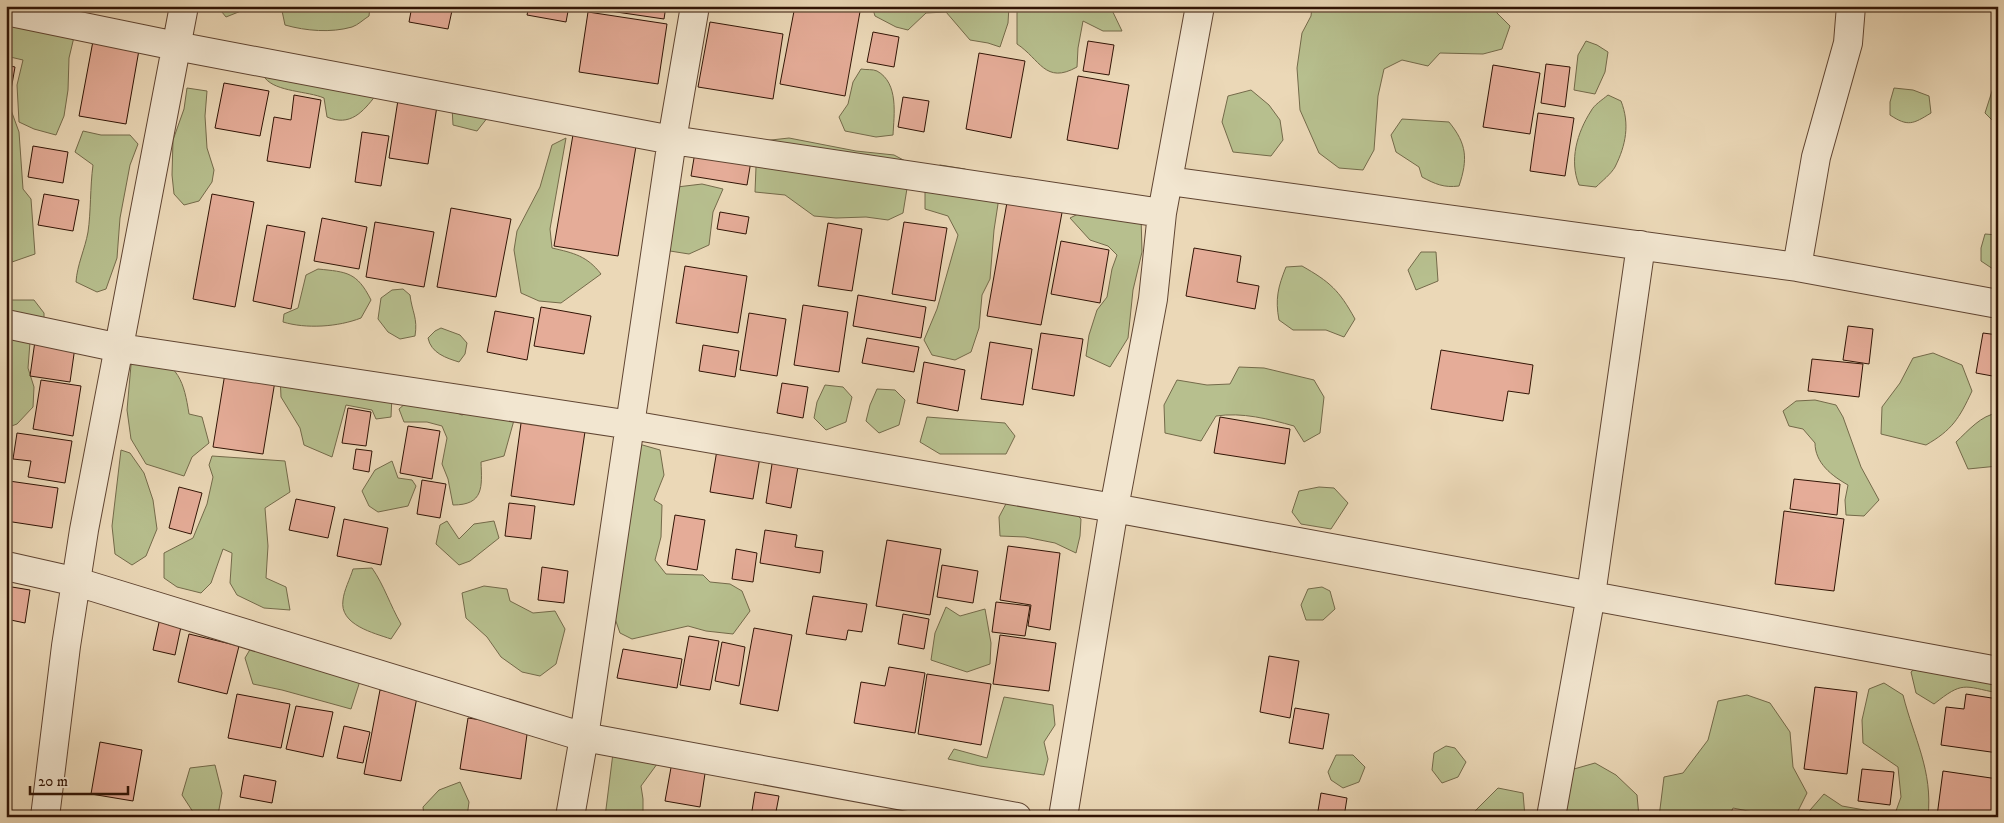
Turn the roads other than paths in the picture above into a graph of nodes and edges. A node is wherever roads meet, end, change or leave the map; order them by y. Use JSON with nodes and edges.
{"nodes":[{"id":1,"x":184,"y":6,"type":"edge"},
{"id":2,"x":695,"y":6,"type":"edge"},
{"id":3,"x":1200,"y":6,"type":"edge"},
{"id":4,"x":1851,"y":6,"type":"edge"},
{"id":5,"x":6,"y":11,"type":"edge"},
{"id":6,"x":176,"y":46,"type":"junction"},
{"id":7,"x":672,"y":140,"type":"junction"},
{"id":8,"x":1169,"y":181,"type":"junction"},
{"id":9,"x":1162,"y":213,"type":"junction"},
{"id":10,"x":1641,"y":245,"type":"junction"},
{"id":11,"x":1797,"y":267,"type":"junction"},
{"id":12,"x":1998,"y":304,"type":"edge"},
{"id":13,"x":6,"y":324,"type":"edge"},
{"id":14,"x":120,"y":348,"type":"junction"},
{"id":15,"x":631,"y":425,"type":"junction"},
{"id":16,"x":1114,"y":508,"type":"junction"},
{"id":17,"x":6,"y":566,"type":"edge"},
{"id":18,"x":77,"y":582,"type":"junction"},
{"id":19,"x":1591,"y":595,"type":"junction"},
{"id":20,"x":1998,"y":671,"type":"edge"},
{"id":21,"x":584,"y":737,"type":"junction"},
{"id":22,"x":45,"y":817,"type":"edge"},
{"id":23,"x":570,"y":817,"type":"edge"},
{"id":24,"x":1017,"y":817,"type":"edge"},
{"id":25,"x":1062,"y":817,"type":"edge"},
{"id":26,"x":1551,"y":817,"type":"edge"}],
"edges":[{"from":1,"to":6,"type":"street"},
{"from":2,"to":7,"type":"street"},
{"from":3,"to":8,"type":"street"},
{"from":4,"to":11,"type":"street"},
{"from":5,"to":6,"type":"street"},
{"from":6,"to":7,"type":"street"},
{"from":6,"to":14,"type":"street"},
{"from":7,"to":9,"type":"street"},
{"from":7,"to":15,"type":"street"},
{"from":8,"to":9,"type":"street"},
{"from":8,"to":10,"type":"street"},
{"from":9,"to":16,"type":"street"},
{"from":10,"to":11,"type":"street"},
{"from":10,"to":19,"type":"street"},
{"from":11,"to":12,"type":"street"},
{"from":13,"to":14,"type":"street"},
{"from":14,"to":15,"type":"street"},
{"from":14,"to":18,"type":"street"},
{"from":15,"to":16,"type":"street"},
{"from":15,"to":21,"type":"street"},
{"from":16,"to":19,"type":"street"},
{"from":16,"to":25,"type":"street"},
{"from":17,"to":18,"type":"street"},
{"from":18,"to":21,"type":"street"},
{"from":18,"to":22,"type":"street"},
{"from":19,"to":20,"type":"street"},
{"from":19,"to":26,"type":"street"},
{"from":21,"to":23,"type":"street"},
{"from":21,"to":24,"type":"street"}]}
